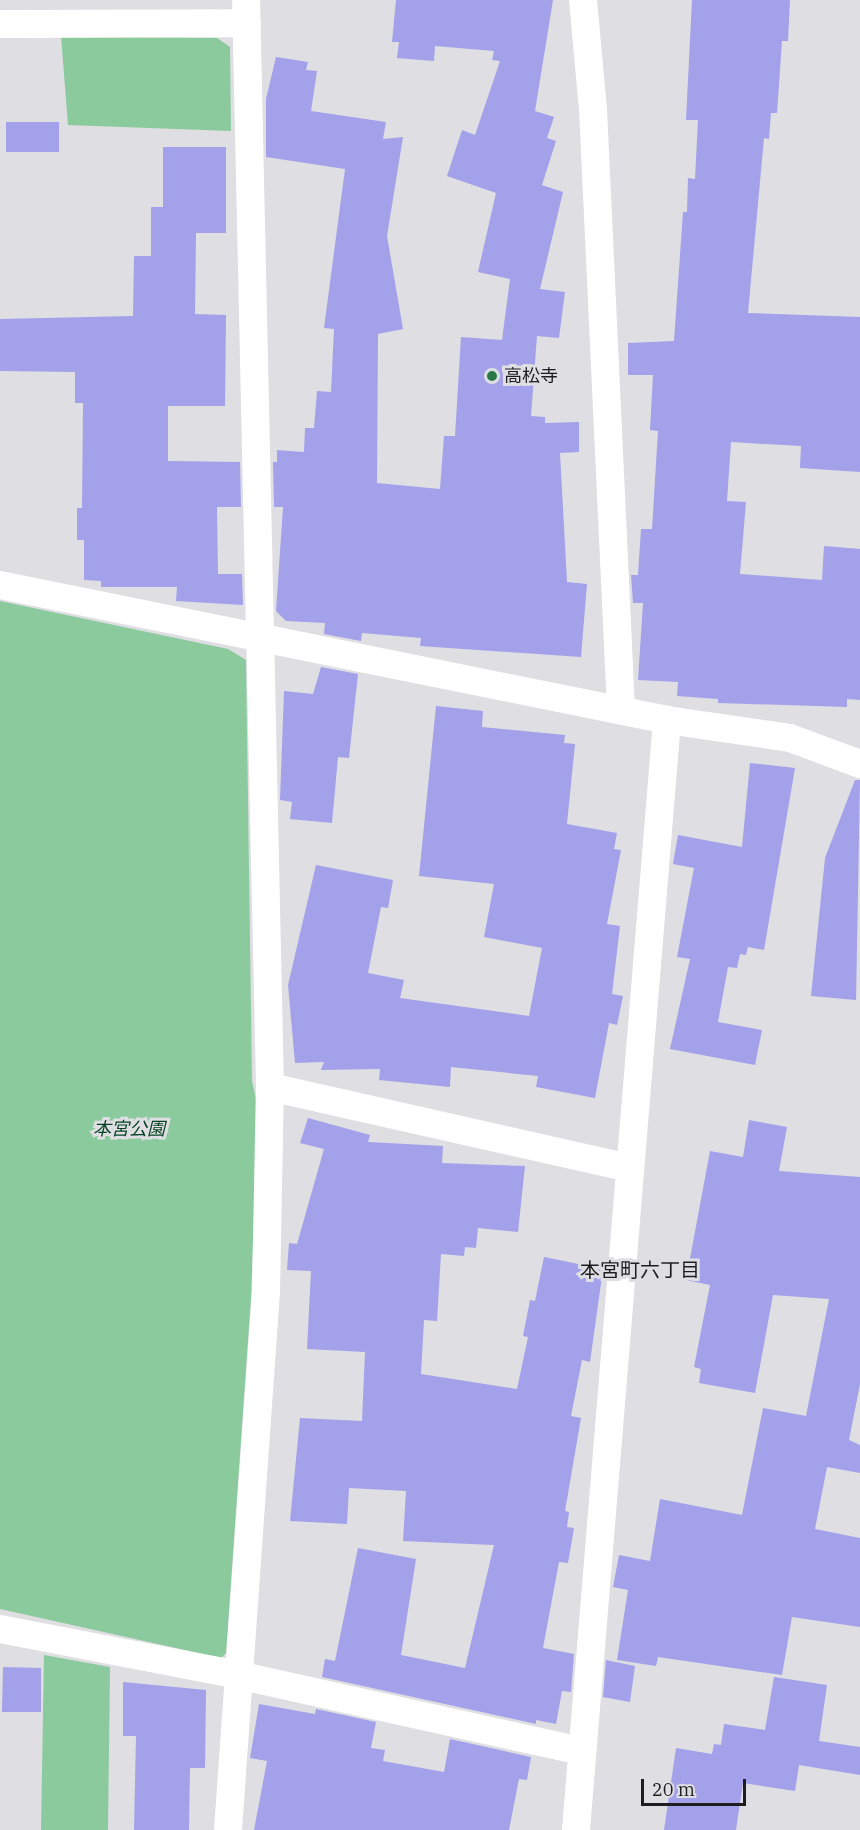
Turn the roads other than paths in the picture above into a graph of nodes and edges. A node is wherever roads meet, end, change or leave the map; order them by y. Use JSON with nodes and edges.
{"nodes":[{"id":1,"x":583,"y":0,"type":"edge"},
{"id":2,"x":247,"y":12,"type":"edge"},
{"id":3,"x":0,"y":24,"type":"edge"},
{"id":4,"x":0,"y":585,"type":"edge"},
{"id":5,"x":257,"y":638,"type":"junction"},
{"id":6,"x":621,"y":710,"type":"junction"},
{"id":7,"x":667,"y":720,"type":"junction"},
{"id":8,"x":860,"y":764,"type":"edge"},
{"id":9,"x":270,"y":1087,"type":"junction"},
{"id":10,"x":630,"y":1168,"type":"junction"},
{"id":11,"x":0,"y":1629,"type":"edge"},
{"id":12,"x":238,"y":1674,"type":"junction"},
{"id":13,"x":582,"y":1751,"type":"junction"},
{"id":14,"x":228,"y":1830,"type":"edge"},
{"id":15,"x":576,"y":1830,"type":"edge"}],
"edges":[{"from":1,"to":6,"type":"street"},
{"from":2,"to":3,"type":"street"},
{"from":2,"to":5,"type":"street"},
{"from":4,"to":5,"type":"street"},
{"from":5,"to":6,"type":"street"},
{"from":5,"to":9,"type":"street"},
{"from":6,"to":7,"type":"street"},
{"from":7,"to":8,"type":"street"},
{"from":7,"to":10,"type":"street"},
{"from":9,"to":10,"type":"street"},
{"from":9,"to":12,"type":"street"},
{"from":10,"to":13,"type":"street"},
{"from":11,"to":12,"type":"street"},
{"from":12,"to":13,"type":"street"},
{"from":12,"to":14,"type":"street"},
{"from":13,"to":15,"type":"street"}]}
